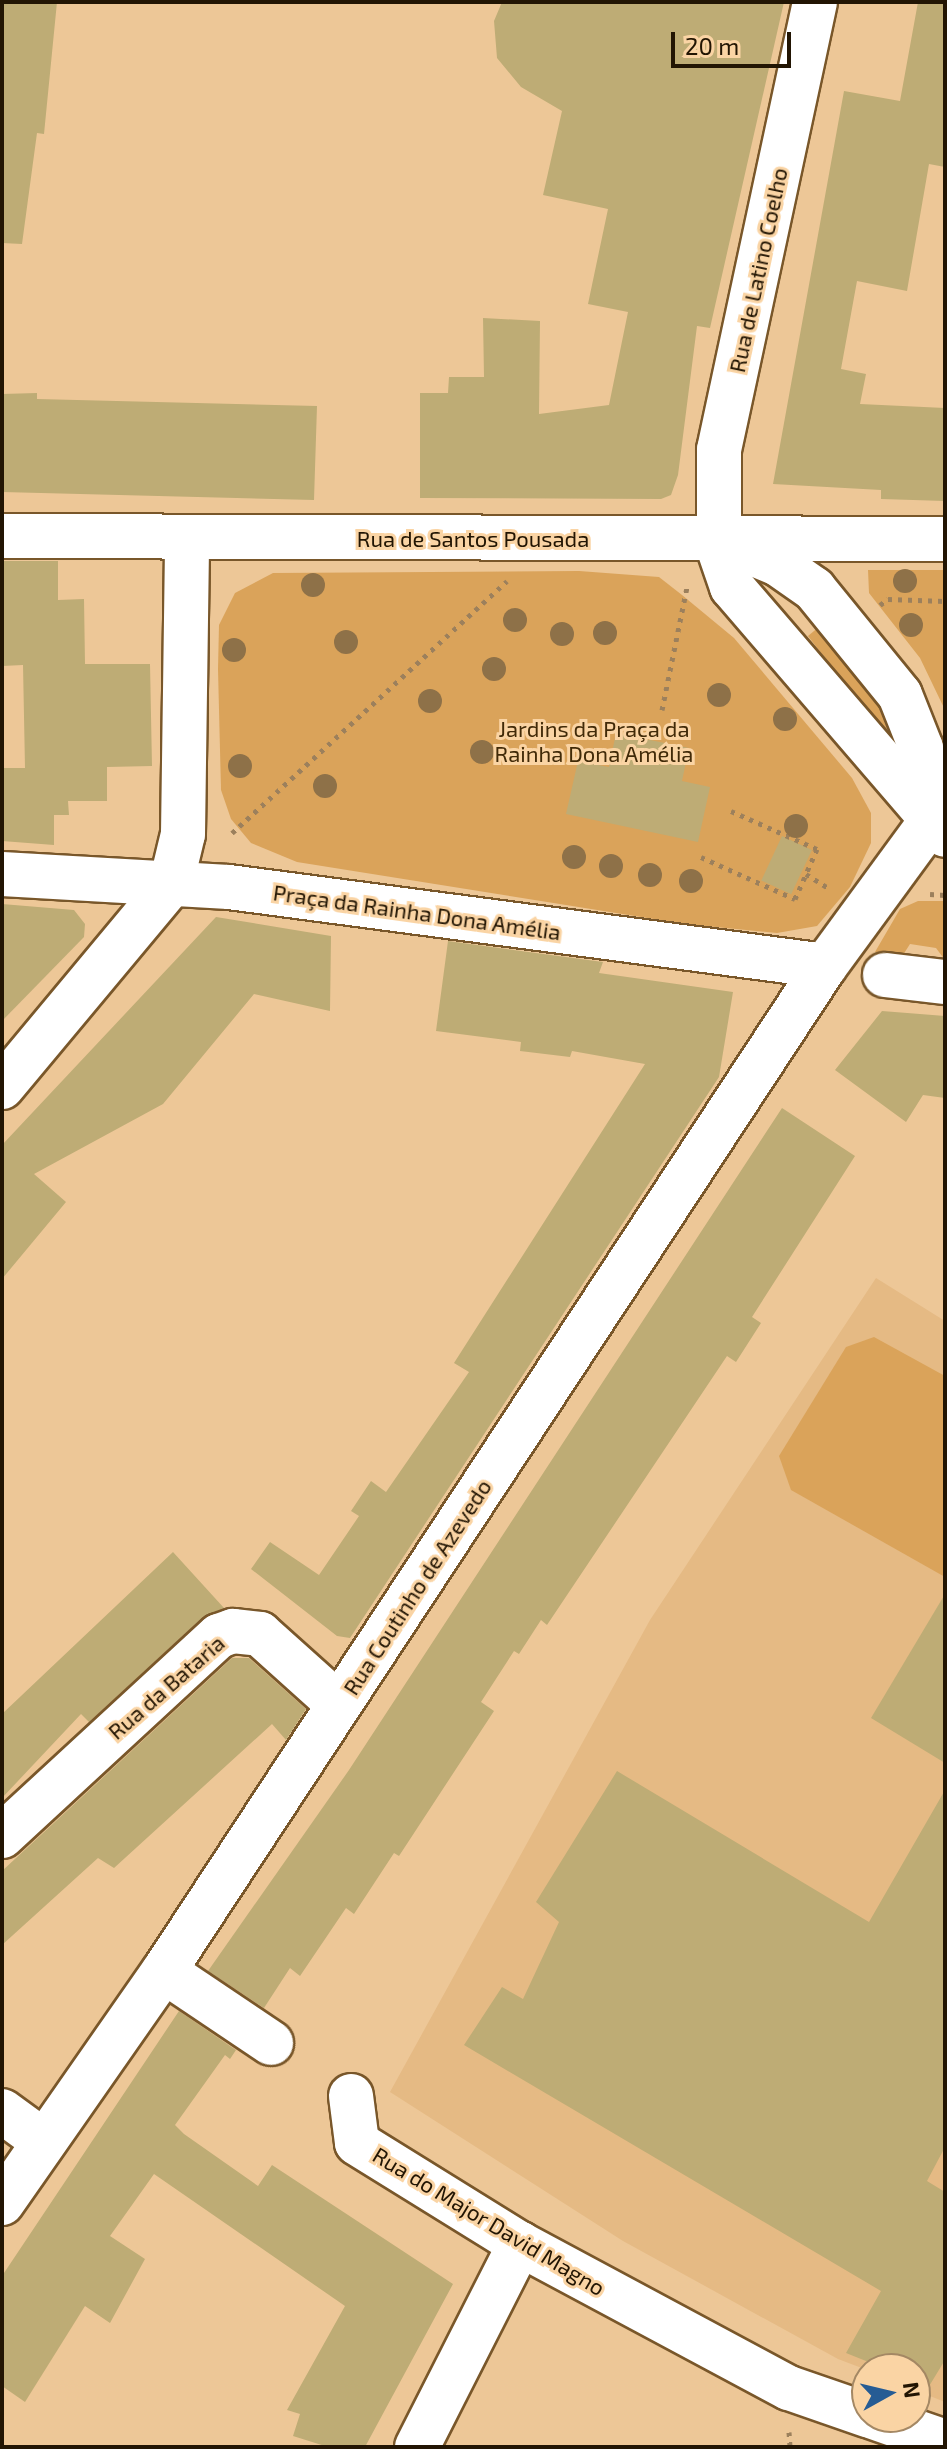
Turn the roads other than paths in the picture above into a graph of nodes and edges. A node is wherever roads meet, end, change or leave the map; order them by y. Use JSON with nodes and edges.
{"nodes":[{"id":1,"x":815,"y":2,"type":"edge"},
{"id":2,"x":2,"y":536,"type":"edge"},
{"id":3,"x":187,"y":539,"type":"junction"},
{"id":4,"x":718,"y":539,"type":"junction"},
{"id":5,"x":945,"y":539,"type":"edge"},
{"id":6,"x":939,"y":828,"type":"edge"},
{"id":7,"x":2,"y":874,"type":"edge"},
{"id":8,"x":171,"y":884,"type":"junction"},
{"id":9,"x":825,"y":966,"type":"junction"},
{"id":10,"x":885,"y":975,"type":"dead end"},
{"id":11,"x":945,"y":982,"type":"edge"},
{"id":12,"x":2,"y":1087,"type":"edge"},
{"id":13,"x":339,"y":1705,"type":"junction"},
{"id":14,"x":2,"y":1836,"type":"edge"},
{"id":15,"x":164,"y":1971,"type":"junction"},
{"id":16,"x":271,"y":2043,"type":"dead end"},
{"id":17,"x":351,"y":2096,"type":"dead end"},
{"id":18,"x":2,"y":2111,"type":"edge"},
{"id":19,"x":43,"y":2141,"type":"junction"},
{"id":20,"x":2,"y":2203,"type":"edge"},
{"id":21,"x":520,"y":2244,"type":"junction"},
{"id":22,"x":851,"y":2409,"type":"edge"},
{"id":23,"x":919,"y":2433,"type":"edge"},
{"id":24,"x":945,"y":2442,"type":"edge"},
{"id":25,"x":417,"y":2447,"type":"edge"}],
"edges":[{"from":1,"to":4,"type":"street","name":"Rua de Latino Coelho"},
{"from":2,"to":3,"type":"street","name":"Rua de Santos Pousada"},
{"from":3,"to":4,"type":"street","name":"Rua de Santos Pousada"},
{"from":3,"to":8,"type":"street"},
{"from":4,"to":5,"type":"street","name":"Rua de Santos Pousada"},
{"from":4,"to":6,"type":"street"},
{"from":4,"to":6,"type":"street"},
{"from":6,"to":9,"type":"street"},
{"from":7,"to":8,"type":"street","name":"Praça da Rainha Dona Amélia"},
{"from":8,"to":9,"type":"street","name":"Praça da Rainha Dona Amélia"},
{"from":8,"to":12,"type":"street"},
{"from":9,"to":13,"type":"street","name":"Rua Coutinho de Azevedo"},
{"from":10,"to":11,"type":"street"},
{"from":13,"to":14,"type":"street","name":"Rua da Bataria"},
{"from":13,"to":15,"type":"street","name":"Rua Coutinho de Azevedo"},
{"from":15,"to":16,"type":"street"},
{"from":15,"to":19,"type":"street","name":"Rua Coutinho de Azevedo"},
{"from":17,"to":21,"type":"street","name":"Rua do Major David Magno"},
{"from":18,"to":19,"type":"street"},
{"from":19,"to":20,"type":"street","name":"Rua Coutinho de Azevedo"},
{"from":21,"to":22,"type":"street","name":"Rua do Major David Magno"},
{"from":21,"to":25,"type":"street"},
{"from":23,"to":24,"type":"street","name":"Rua do Major David Magno"}]}
